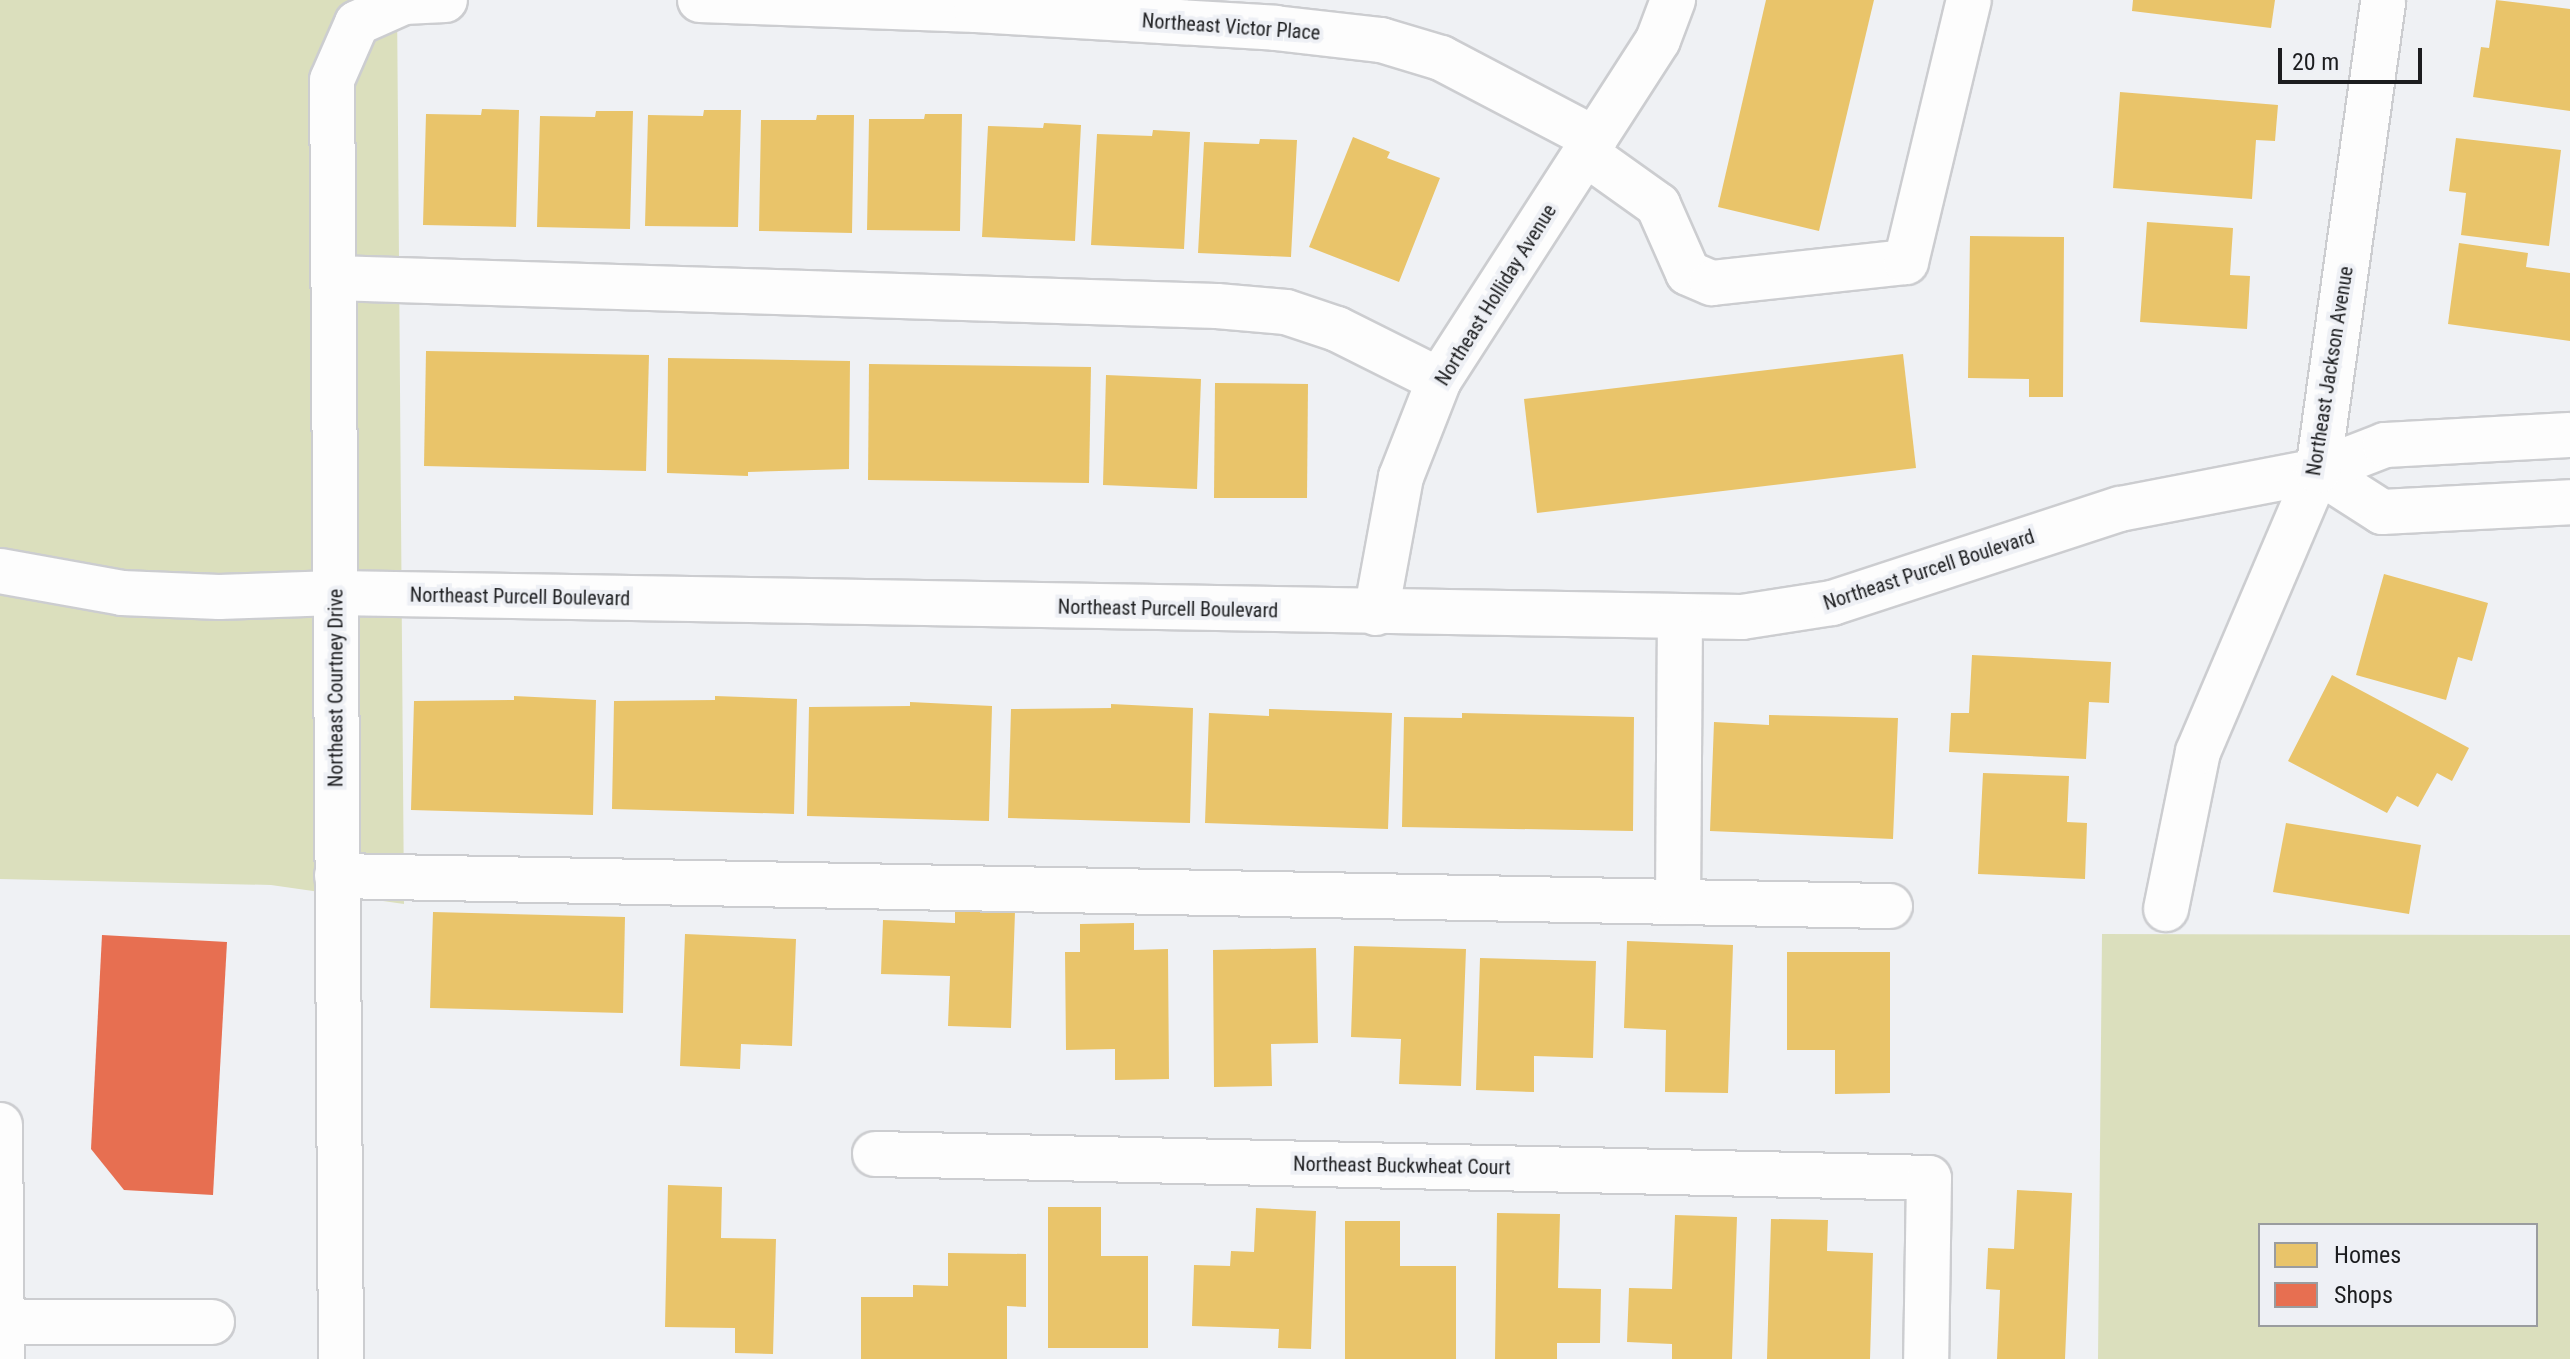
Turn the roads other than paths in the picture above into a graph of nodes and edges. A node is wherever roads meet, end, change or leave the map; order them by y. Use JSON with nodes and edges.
{"nodes":[{"id":1,"x":445,"y":0,"type":"edge"},
{"id":2,"x":700,"y":0,"type":"edge"},
{"id":3,"x":1673,"y":0,"type":"edge"},
{"id":4,"x":1969,"y":0,"type":"edge"},
{"id":5,"x":2383,"y":0,"type":"edge"},
{"id":6,"x":976,"y":5,"type":"edge"},
{"id":7,"x":1590,"y":146,"type":"junction"},
{"id":8,"x":334,"y":278,"type":"junction"},
{"id":9,"x":1439,"y":380,"type":"junction"},
{"id":10,"x":2570,"y":435,"type":"edge"},
{"id":11,"x":2318,"y":471,"type":"junction"},
{"id":12,"x":2570,"y":502,"type":"edge"},
{"id":13,"x":0,"y":571,"type":"edge"},
{"id":14,"x":335,"y":593,"type":"junction"},
{"id":15,"x":1376,"y":613,"type":"junction"},
{"id":16,"x":1680,"y":617,"type":"junction"},
{"id":17,"x":337,"y":876,"type":"junction"},
{"id":18,"x":1678,"y":902,"type":"junction"},
{"id":19,"x":1890,"y":906,"type":"dead end"},
{"id":20,"x":2166,"y":909,"type":"dead end"},
{"id":21,"x":0,"y":1125,"type":"edge"},
{"id":22,"x":875,"y":1154,"type":"dead end"},
{"id":23,"x":212,"y":1322,"type":"dead end"},
{"id":24,"x":2,"y":1341,"type":"edge"},
{"id":25,"x":341,"y":1359,"type":"edge"},
{"id":26,"x":1926,"y":1359,"type":"edge"}],
"edges":[{"from":1,"to":8,"type":"street","name":"Northeast Courtney Drive"},
{"from":2,"to":6,"type":"street","name":"Northeast Victor Place"},
{"from":3,"to":7,"type":"street","name":"Northeast Holliday Avenue"},
{"from":4,"to":7,"type":"street","name":"Northeast Victor Place"},
{"from":5,"to":11,"type":"street","name":"Northeast Jackson Avenue"},
{"from":6,"to":7,"type":"street","name":"Northeast Victor Place"},
{"from":7,"to":9,"type":"street","name":"Northeast Holliday Avenue"},
{"from":8,"to":9,"type":"street"},
{"from":8,"to":14,"type":"street","name":"Northeast Courtney Drive"},
{"from":9,"to":15,"type":"street","name":"Northeast Holliday Avenue"},
{"from":10,"to":11,"type":"street","name":"Northeast Purcell Boulevard"},
{"from":11,"to":12,"type":"street"},
{"from":11,"to":16,"type":"street","name":"Northeast Purcell Boulevard"},
{"from":11,"to":20,"type":"street","name":"Northeast Jackson Avenue"},
{"from":13,"to":14,"type":"street","name":"Northeast Purcell Boulevard"},
{"from":14,"to":15,"type":"street","name":"Northeast Purcell Boulevard"},
{"from":14,"to":17,"type":"street","name":"Northeast Courtney Drive"},
{"from":15,"to":16,"type":"street","name":"Northeast Purcell Boulevard"},
{"from":16,"to":18,"type":"street"},
{"from":17,"to":18,"type":"street"},
{"from":17,"to":25,"type":"street","name":"Northeast Courtney Drive"},
{"from":18,"to":19,"type":"street"},
{"from":21,"to":24,"type":"street"},
{"from":22,"to":26,"type":"street","name":"Northeast Buckwheat Court"},
{"from":23,"to":24,"type":"street"}]}
